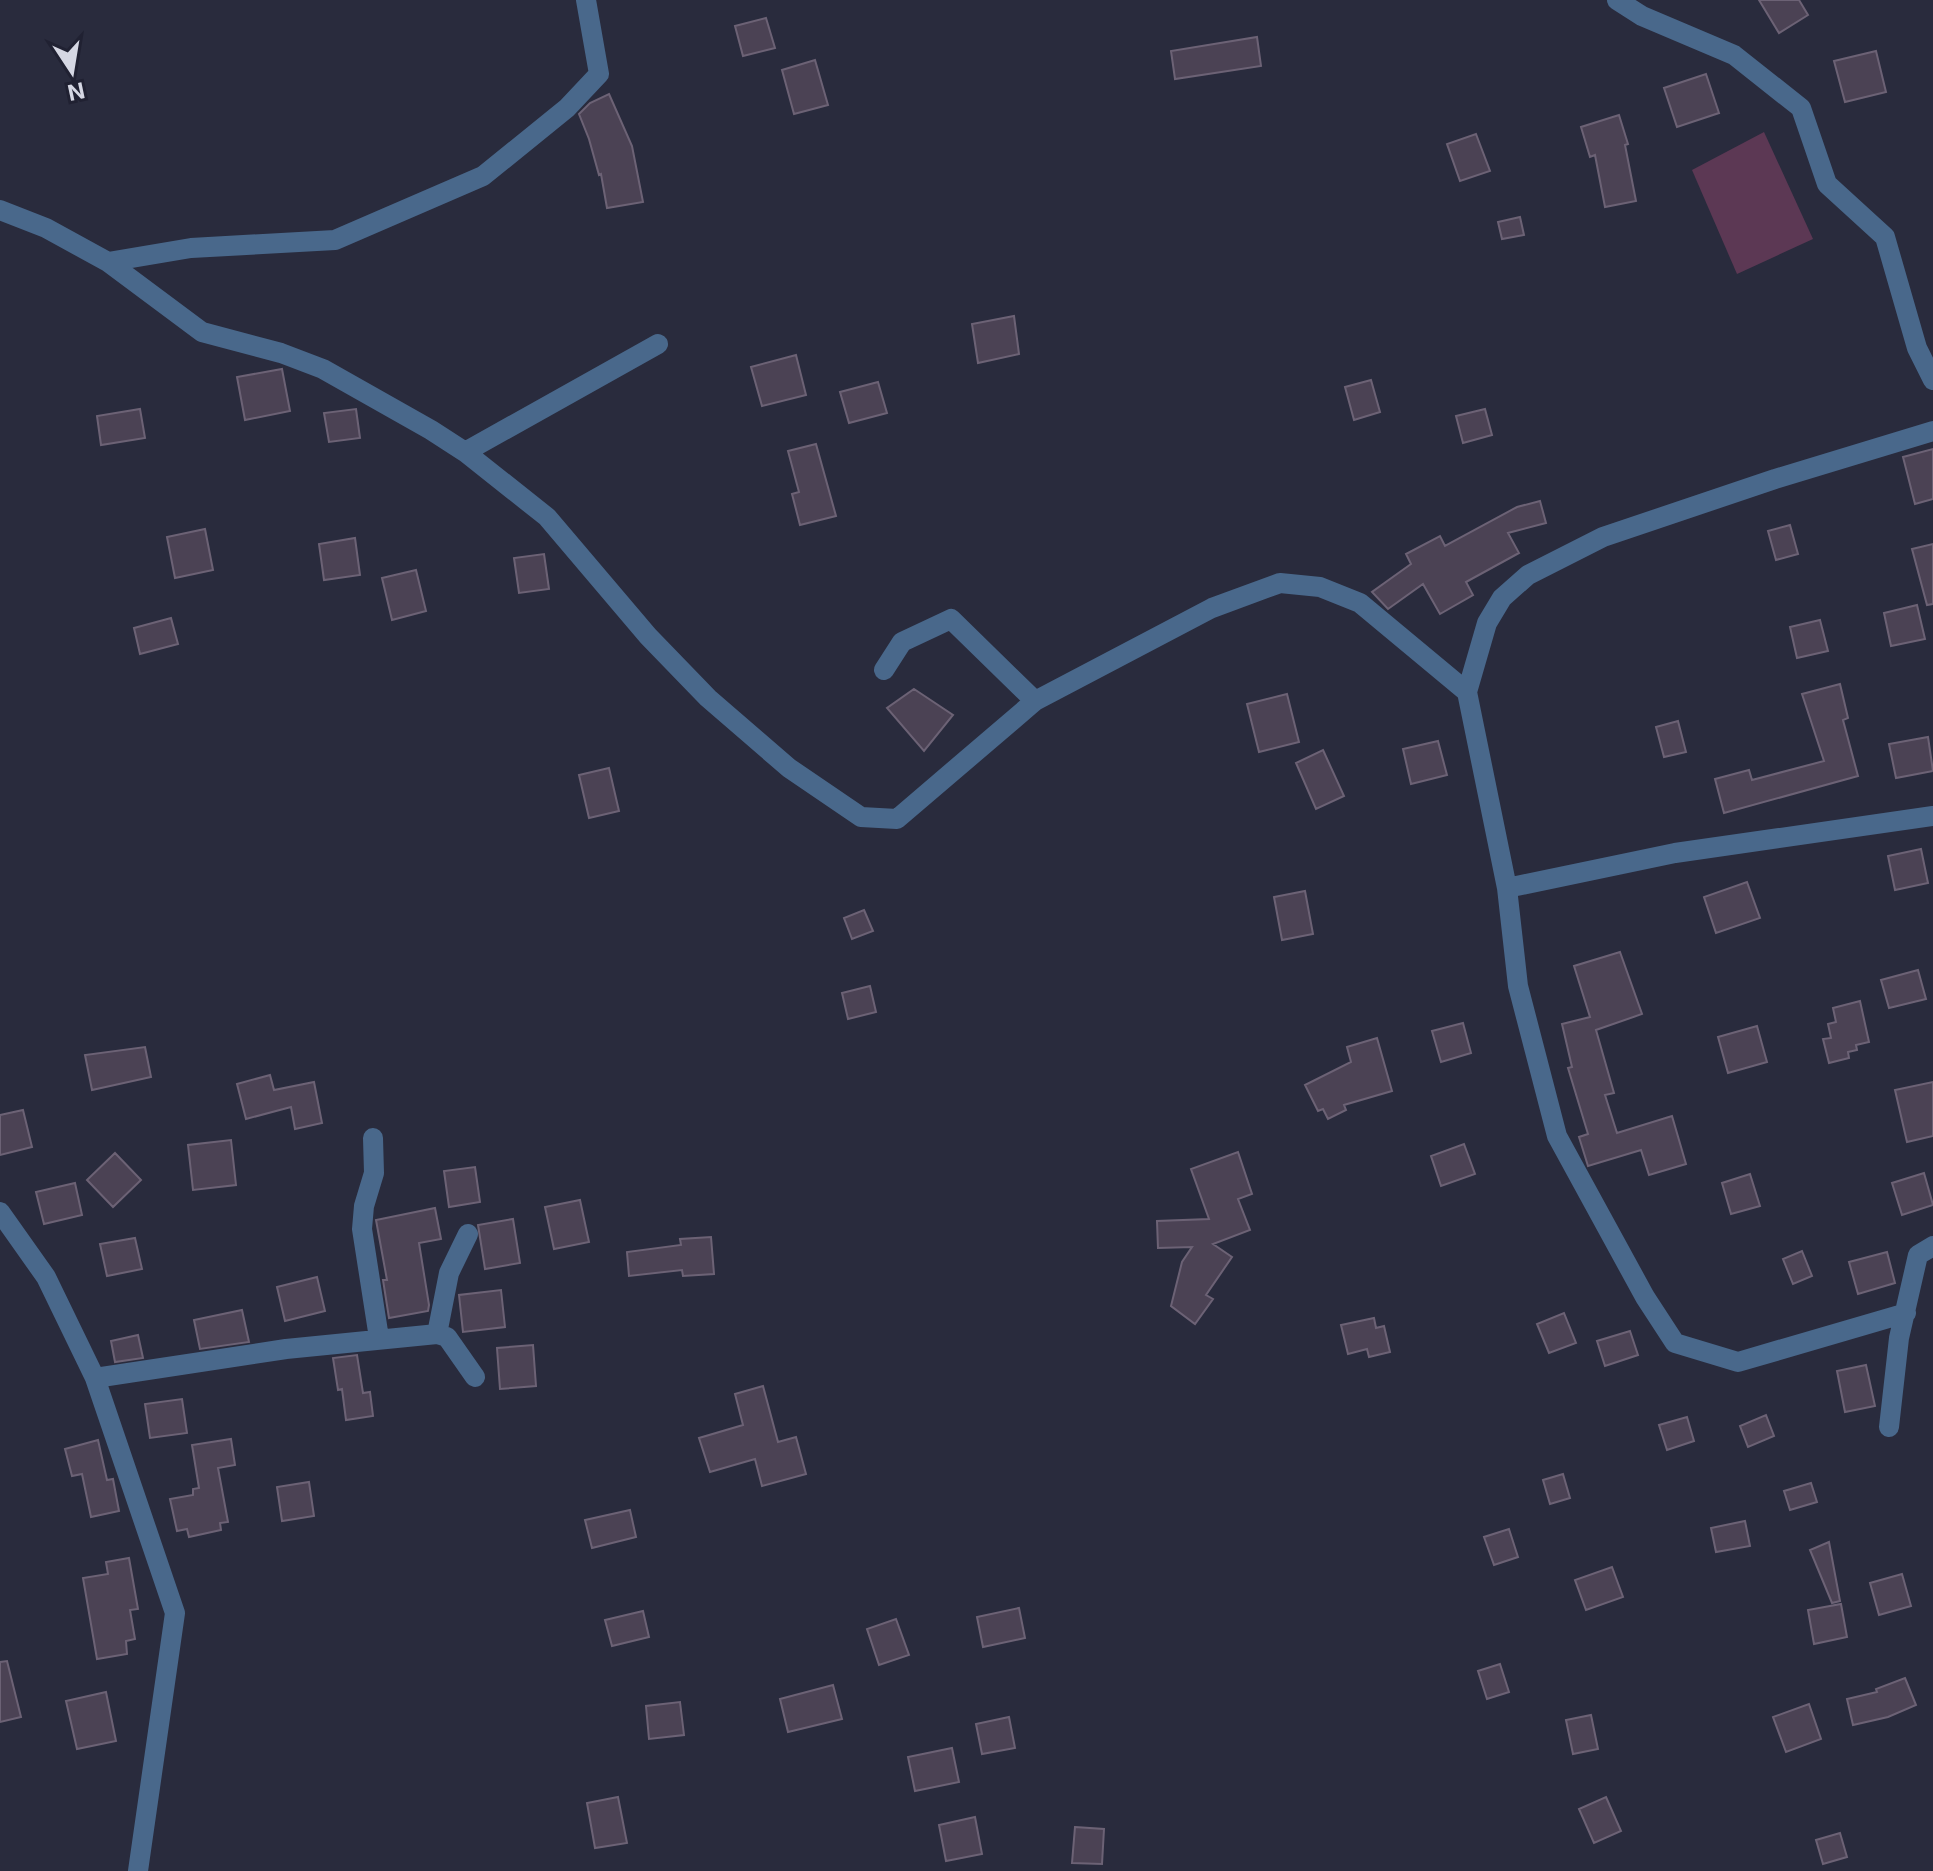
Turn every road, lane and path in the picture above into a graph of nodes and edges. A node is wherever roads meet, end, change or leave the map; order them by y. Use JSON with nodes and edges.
{"nodes":[{"id":1,"x":586,"y":0,"type":"edge"},
{"id":2,"x":1617,"y":0,"type":"edge"},
{"id":3,"x":0,"y":210,"type":"edge"},
{"id":4,"x":108,"y":262,"type":"junction"},
{"id":5,"x":658,"y":344,"type":"dead end"},
{"id":6,"x":1933,"y":380,"type":"edge"},
{"id":7,"x":1933,"y":431,"type":"edge"},
{"id":8,"x":465,"y":452,"type":"junction"},
{"id":9,"x":884,"y":670,"type":"dead end"},
{"id":10,"x":1467,"y":692,"type":"junction"},
{"id":11,"x":1035,"y":701,"type":"junction"},
{"id":12,"x":1933,"y":816,"type":"edge"},
{"id":13,"x":1507,"y":888,"type":"junction"},
{"id":14,"x":373,"y":1138,"type":"dead end"},
{"id":15,"x":0,"y":1212,"type":"edge"},
{"id":16,"x":468,"y":1234,"type":"dead end"},
{"id":17,"x":1933,"y":1246,"type":"edge"},
{"id":18,"x":1906,"y":1313,"type":"junction"},
{"id":19,"x":437,"y":1334,"type":"junction"},
{"id":20,"x":379,"y":1338,"type":"junction"},
{"id":21,"x":475,"y":1377,"type":"dead end"},
{"id":22,"x":95,"y":1378,"type":"junction"},
{"id":23,"x":1889,"y":1427,"type":"dead end"},
{"id":24,"x":138,"y":1871,"type":"edge"}],
"edges":[{"from":1,"to":4,"type":"street"},
{"from":2,"to":6,"type":"street"},
{"from":3,"to":4,"type":"street"},
{"from":4,"to":8,"type":"street"},
{"from":5,"to":8,"type":"street"},
{"from":7,"to":10,"type":"street"},
{"from":8,"to":11,"type":"street"},
{"from":9,"to":11,"type":"street"},
{"from":10,"to":11,"type":"street"},
{"from":10,"to":13,"type":"street"},
{"from":12,"to":13,"type":"street"},
{"from":13,"to":18,"type":"street"},
{"from":14,"to":20,"type":"street"},
{"from":15,"to":22,"type":"street"},
{"from":16,"to":19,"type":"street"},
{"from":17,"to":18,"type":"street"},
{"from":18,"to":23,"type":"street"},
{"from":19,"to":20,"type":"street"},
{"from":19,"to":21,"type":"street"},
{"from":20,"to":22,"type":"street"},
{"from":22,"to":24,"type":"street"}]}
